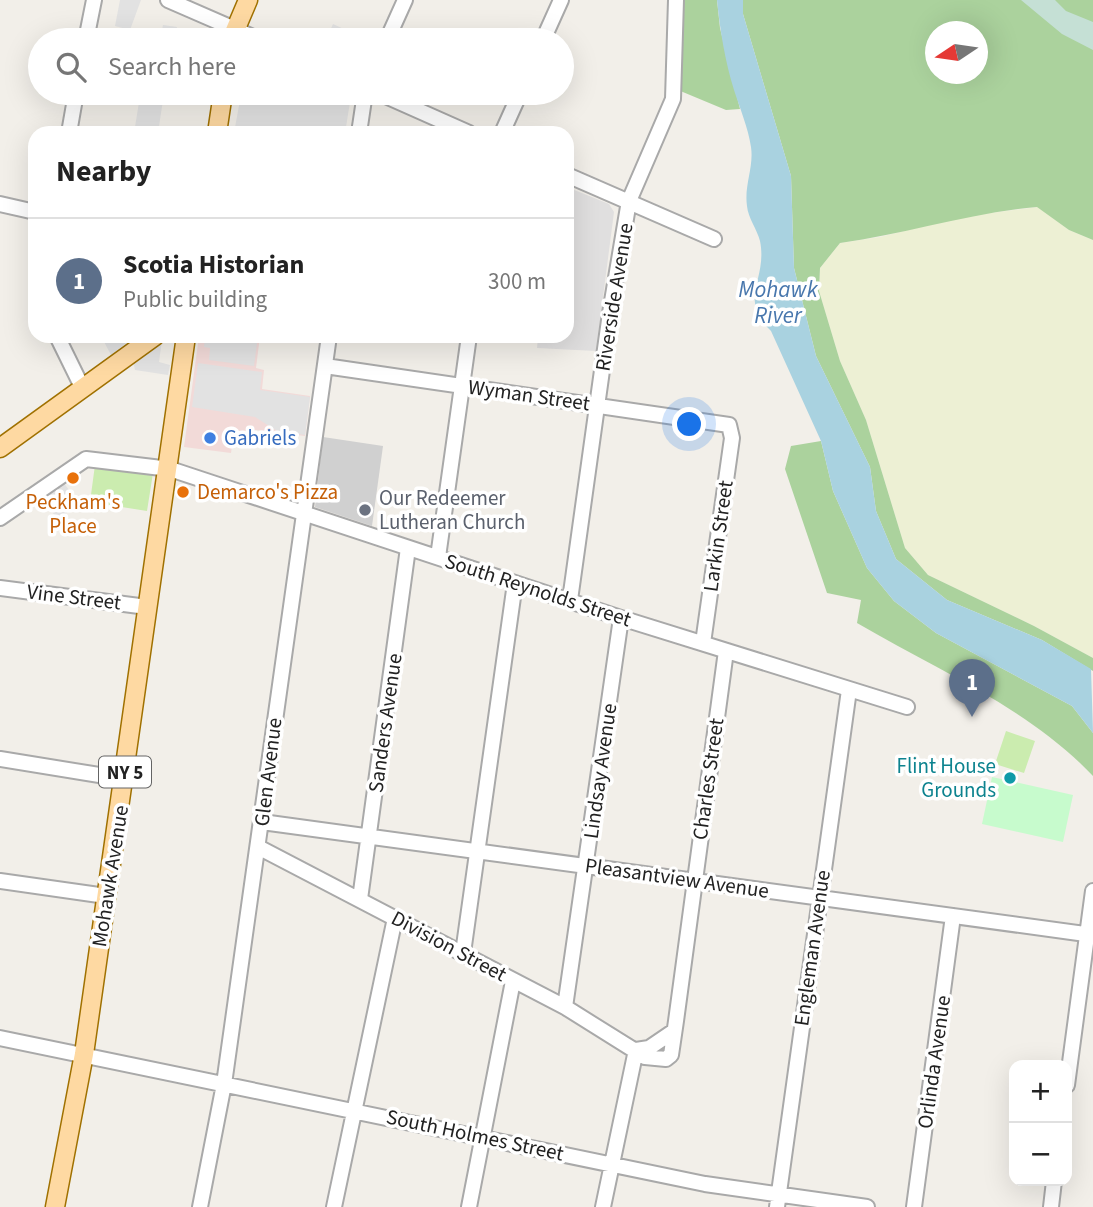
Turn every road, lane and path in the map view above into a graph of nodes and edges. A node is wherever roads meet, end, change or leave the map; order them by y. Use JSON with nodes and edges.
{"nodes":[{"id":1,"x":94,"y":0,"type":"edge"},
{"id":2,"x":168,"y":0,"type":"edge"},
{"id":3,"x":248,"y":0,"type":"edge"},
{"id":4,"x":405,"y":0,"type":"edge"},
{"id":5,"x":561,"y":0,"type":"edge"},
{"id":6,"x":676,"y":0,"type":"edge"},
{"id":7,"x":88,"y":28,"type":"edge"},
{"id":8,"x":220,"y":28,"type":"edge"},
{"id":9,"x":236,"y":28,"type":"edge"},
{"id":10,"x":392,"y":28,"type":"edge"},
{"id":11,"x":548,"y":28,"type":"edge"},
{"id":12,"x":74,"y":105,"type":"edge"},
{"id":13,"x":221,"y":105,"type":"edge"},
{"id":14,"x":363,"y":105,"type":"edge"},
{"id":15,"x":406,"y":105,"type":"edge"},
{"id":16,"x":515,"y":105,"type":"edge"},
{"id":17,"x":70,"y":126,"type":"edge"},
{"id":18,"x":218,"y":126,"type":"edge"},
{"id":19,"x":360,"y":126,"type":"edge"},
{"id":20,"x":453,"y":126,"type":"edge"},
{"id":21,"x":505,"y":126,"type":"edge"},
{"id":22,"x":574,"y":178,"type":"edge"},
{"id":23,"x":629,"y":201,"type":"junction"},
{"id":24,"x":0,"y":204,"type":"edge"},
{"id":25,"x":28,"y":210,"type":"edge"},
{"id":26,"x":714,"y":239,"type":"dead end"},
{"id":27,"x":60,"y":343,"type":"edge"},
{"id":28,"x":145,"y":343,"type":"edge"},
{"id":29,"x":186,"y":343,"type":"edge"},
{"id":30,"x":328,"y":343,"type":"edge"},
{"id":31,"x":468,"y":343,"type":"edge"},
{"id":32,"x":325,"y":366,"type":"junction"},
{"id":33,"x":462,"y":385,"type":"junction"},
{"id":34,"x":83,"y":389,"type":"junction"},
{"id":35,"x":599,"y":404,"type":"junction"},
{"id":36,"x":732,"y":429,"type":"joint"},
{"id":37,"x":0,"y":448,"type":"edge"},
{"id":38,"x":170,"y":469,"type":"junction"},
{"id":39,"x":303,"y":514,"type":"junction"},
{"id":40,"x":0,"y":518,"type":"edge"},
{"id":41,"x":408,"y":548,"type":"junction"},
{"id":42,"x":438,"y":557,"type":"junction"},
{"id":43,"x":515,"y":583,"type":"junction"},
{"id":44,"x":0,"y":588,"type":"edge"},
{"id":45,"x":570,"y":600,"type":"junction"},
{"id":46,"x":147,"y":607,"type":"junction"},
{"id":47,"x":621,"y":618,"type":"junction"},
{"id":48,"x":702,"y":643,"type":"junction"},
{"id":49,"x":726,"y":651,"type":"junction"},
{"id":50,"x":849,"y":690,"type":"junction"},
{"id":51,"x":907,"y":707,"type":"dead end"},
{"id":52,"x":0,"y":759,"type":"edge"},
{"id":53,"x":124,"y":779,"type":"junction"},
{"id":54,"x":262,"y":822,"type":"junction"},
{"id":55,"x":370,"y":835,"type":"junction"},
{"id":56,"x":258,"y":847,"type":"junction"},
{"id":57,"x":477,"y":851,"type":"junction"},
{"id":58,"x":587,"y":865,"type":"junction"},
{"id":59,"x":694,"y":880,"type":"junction"},
{"id":60,"x":0,"y":881,"type":"edge"},
{"id":61,"x":1093,"y":891,"type":"edge"},
{"id":62,"x":106,"y":896,"type":"junction"},
{"id":63,"x":818,"y":898,"type":"junction"},
{"id":64,"x":360,"y":899,"type":"junction"},
{"id":65,"x":953,"y":916,"type":"junction"},
{"id":66,"x":395,"y":918,"type":"junction"},
{"id":67,"x":1090,"y":934,"type":"edge"},
{"id":68,"x":463,"y":953,"type":"junction"},
{"id":69,"x":513,"y":981,"type":"junction"},
{"id":70,"x":565,"y":1007,"type":"junction"},
{"id":71,"x":0,"y":1038,"type":"edge"},
{"id":72,"x":636,"y":1050,"type":"junction"},
{"id":73,"x":84,"y":1054,"type":"junction"},
{"id":74,"x":1071,"y":1060,"type":"edge"},
{"id":75,"x":224,"y":1084,"type":"junction"},
{"id":76,"x":355,"y":1110,"type":"junction"},
{"id":77,"x":483,"y":1137,"type":"junction"},
{"id":78,"x":612,"y":1164,"type":"junction"},
{"id":79,"x":1053,"y":1186,"type":"edge"},
{"id":80,"x":777,"y":1201,"type":"edge"},
{"id":81,"x":55,"y":1207,"type":"edge"},
{"id":82,"x":200,"y":1207,"type":"edge"},
{"id":83,"x":334,"y":1207,"type":"edge"},
{"id":84,"x":469,"y":1207,"type":"edge"},
{"id":85,"x":603,"y":1207,"type":"edge"},
{"id":86,"x":867,"y":1207,"type":"edge"},
{"id":87,"x":914,"y":1207,"type":"edge"},
{"id":88,"x":1051,"y":1207,"type":"edge"}],
"edges":[{"from":1,"to":7,"type":"street"},
{"from":2,"to":8,"type":"street"},
{"from":3,"to":9,"type":"main road"},
{"from":4,"to":10,"type":"street"},
{"from":5,"to":11,"type":"street"},
{"from":6,"to":23,"type":"street","name":"Riverside Avenue"},
{"from":12,"to":17,"type":"street"},
{"from":13,"to":18,"type":"main road"},
{"from":14,"to":19,"type":"street"},
{"from":15,"to":20,"type":"street"},
{"from":16,"to":21,"type":"street"},
{"from":22,"to":23,"type":"street"},
{"from":23,"to":26,"type":"street"},
{"from":23,"to":35,"type":"street","name":"Riverside Avenue"},
{"from":24,"to":25,"type":"street"},
{"from":27,"to":34,"type":"street"},
{"from":28,"to":34,"type":"main road"},
{"from":29,"to":38,"type":"main road","name":"Mohawk Avenue","number":"NY 5"},
{"from":30,"to":32,"type":"street","name":"Glen Avenue"},
{"from":31,"to":33,"type":"street"},
{"from":32,"to":33,"type":"street","name":"Wyman Street"},
{"from":32,"to":39,"type":"street","name":"Glen Avenue"},
{"from":33,"to":35,"type":"street","name":"Wyman Street"},
{"from":33,"to":42,"type":"street"},
{"from":34,"to":37,"type":"main road"},
{"from":35,"to":36,"type":"street","name":"Wyman Street"},
{"from":35,"to":45,"type":"street","name":"Riverside Avenue"},
{"from":36,"to":48,"type":"street","name":"Larkin Street"},
{"from":38,"to":39,"type":"street","name":"South Reynolds Street"},
{"from":38,"to":40,"type":"street","name":"South Reynolds Street"},
{"from":38,"to":46,"type":"main road","name":"Mohawk Avenue","number":"NY 5"},
{"from":39,"to":41,"type":"street","name":"South Reynolds Street"},
{"from":39,"to":54,"type":"street","name":"Glen Avenue"},
{"from":41,"to":42,"type":"street","name":"South Reynolds Street"},
{"from":41,"to":55,"type":"street","name":"Sanders Avenue"},
{"from":42,"to":43,"type":"street","name":"South Reynolds Street"},
{"from":43,"to":45,"type":"street","name":"South Reynolds Street"},
{"from":43,"to":57,"type":"street"},
{"from":44,"to":46,"type":"street","name":"Vine Street"},
{"from":45,"to":47,"type":"street","name":"South Reynolds Street"},
{"from":46,"to":53,"type":"main road","name":"Mohawk Avenue","number":"NY 5"},
{"from":47,"to":48,"type":"street","name":"South Reynolds Street"},
{"from":47,"to":58,"type":"street","name":"Lindsay Avenue"},
{"from":48,"to":49,"type":"street","name":"South Reynolds Street"},
{"from":49,"to":50,"type":"street","name":"South Reynolds Street"},
{"from":49,"to":59,"type":"street","name":"Charles Street"},
{"from":50,"to":51,"type":"street","name":"South Reynolds Street"},
{"from":50,"to":63,"type":"street","name":"Engleman Avenue"},
{"from":52,"to":53,"type":"street"},
{"from":53,"to":62,"type":"main road","name":"Mohawk Avenue","number":"NY 5"},
{"from":54,"to":55,"type":"street","name":"Pleasantview Avenue"},
{"from":54,"to":56,"type":"street","name":"Glen Avenue"},
{"from":55,"to":57,"type":"street","name":"Pleasantview Avenue"},
{"from":55,"to":64,"type":"street","name":"Sanders Avenue"},
{"from":56,"to":64,"type":"street","name":"Division Street"},
{"from":56,"to":75,"type":"street","name":"Glen Avenue"},
{"from":57,"to":58,"type":"street","name":"Pleasantview Avenue"},
{"from":57,"to":68,"type":"street"},
{"from":58,"to":59,"type":"street","name":"Pleasantview Avenue"},
{"from":58,"to":70,"type":"street","name":"Lindsay Avenue"},
{"from":59,"to":63,"type":"street","name":"Pleasantview Avenue"},
{"from":59,"to":72,"type":"street","name":"Charles Street"},
{"from":60,"to":62,"type":"street"},
{"from":61,"to":67,"type":"street"},
{"from":62,"to":73,"type":"main road","name":"Mohawk Avenue","number":"NY 5"},
{"from":63,"to":65,"type":"street","name":"Pleasantview Avenue"},
{"from":63,"to":80,"type":"street","name":"Engleman Avenue"},
{"from":64,"to":66,"type":"street","name":"Division Street"},
{"from":65,"to":67,"type":"street","name":"Pleasantview Avenue"},
{"from":65,"to":87,"type":"street","name":"Orlinda Avenue"},
{"from":66,"to":68,"type":"street","name":"Division Street"},
{"from":66,"to":76,"type":"street"},
{"from":67,"to":74,"type":"street"},
{"from":68,"to":69,"type":"street","name":"Division Street"},
{"from":69,"to":70,"type":"street","name":"Division Street"},
{"from":69,"to":77,"type":"street"},
{"from":70,"to":72,"type":"street","name":"Division Street"},
{"from":71,"to":73,"type":"street","name":"South Holmes Street"},
{"from":72,"to":78,"type":"street"},
{"from":73,"to":75,"type":"street","name":"South Holmes Street"},
{"from":73,"to":81,"type":"main road","name":"Mohawk Avenue","number":"NY 5"},
{"from":75,"to":76,"type":"street","name":"South Holmes Street"},
{"from":75,"to":82,"type":"street","name":"Glen Avenue"},
{"from":76,"to":77,"type":"street","name":"South Holmes Street"},
{"from":76,"to":83,"type":"street"},
{"from":77,"to":78,"type":"street","name":"South Holmes Street"},
{"from":77,"to":84,"type":"street"},
{"from":78,"to":80,"type":"street","name":"South Holmes Street"},
{"from":78,"to":85,"type":"street"},
{"from":79,"to":88,"type":"street"},
{"from":80,"to":86,"type":"street","name":"South Holmes Street"}]}
